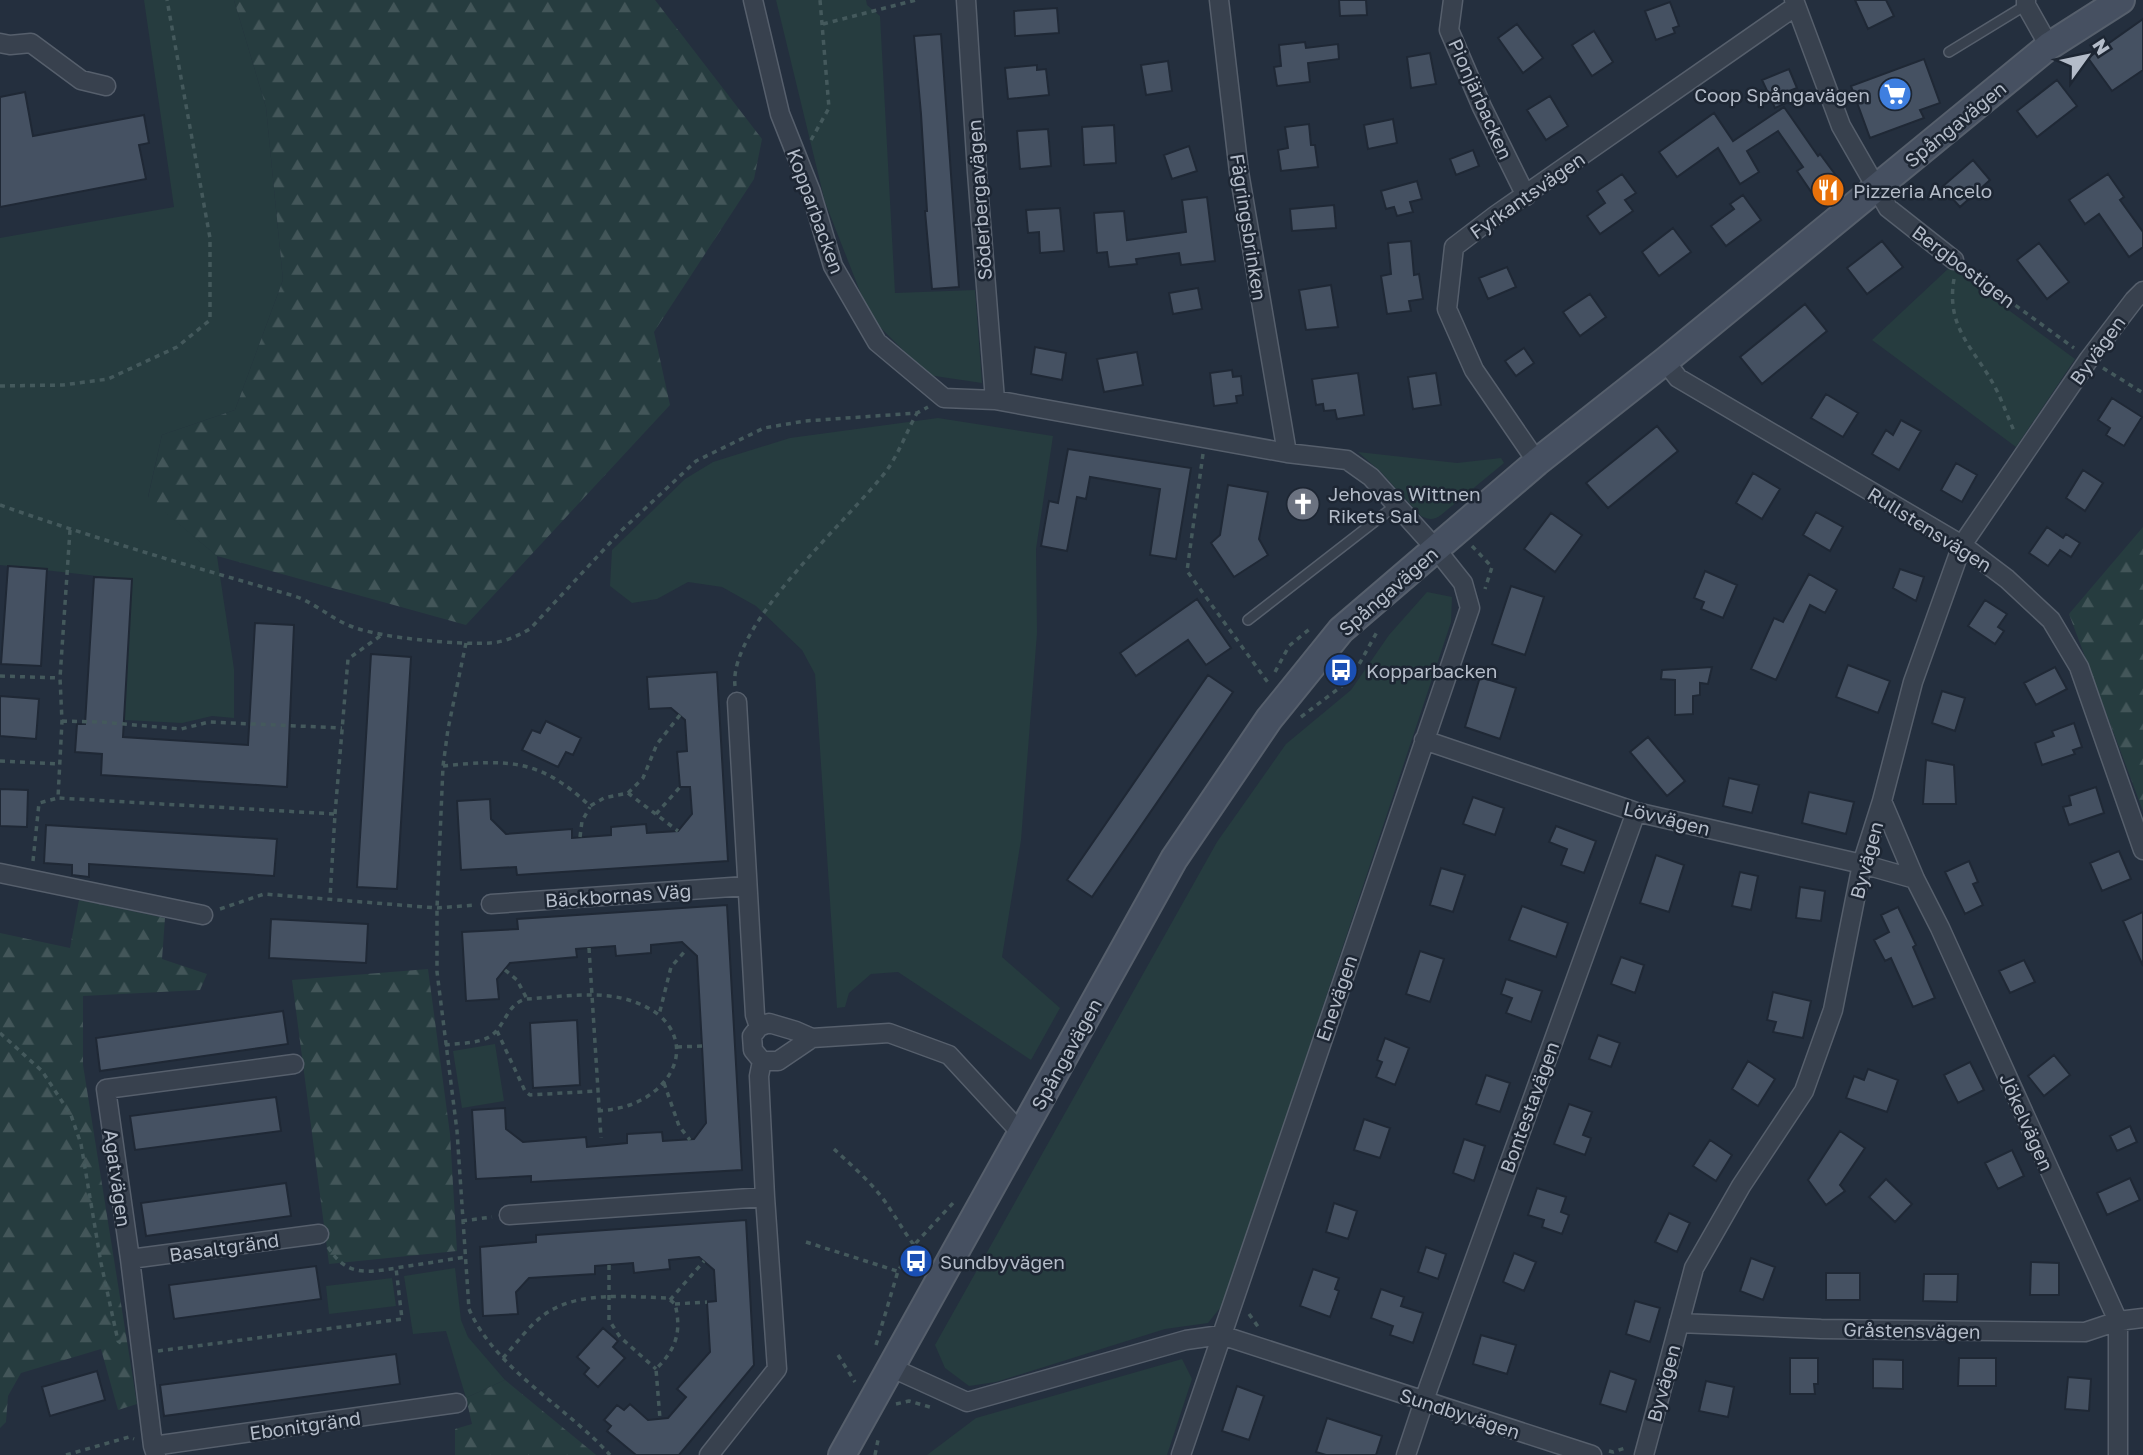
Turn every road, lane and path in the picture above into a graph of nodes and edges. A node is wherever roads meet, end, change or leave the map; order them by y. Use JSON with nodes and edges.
{"nodes":[{"id":1,"x":167,"y":0,"type":"edge"},
{"id":2,"x":753,"y":0,"type":"edge"},
{"id":3,"x":820,"y":0,"type":"edge"},
{"id":4,"x":916,"y":0,"type":"edge"},
{"id":5,"x":966,"y":0,"type":"edge"},
{"id":6,"x":1219,"y":0,"type":"edge"},
{"id":7,"x":1453,"y":0,"type":"edge"},
{"id":8,"x":2121,"y":0,"type":"edge"},
{"id":9,"x":1795,"y":3,"type":"edge"},
{"id":10,"x":2026,"y":3,"type":"edge"},
{"id":11,"x":822,"y":24,"type":"junction"},
{"id":12,"x":0,"y":43,"type":"edge"},
{"id":13,"x":2049,"y":46,"type":"junction"},
{"id":14,"x":1949,"y":52,"type":"dead end"},
{"id":15,"x":106,"y":86,"type":"dead end"},
{"id":16,"x":810,"y":143,"type":"dead end"},
{"id":17,"x":1877,"y":188,"type":"junction"},
{"id":18,"x":1526,"y":196,"type":"junction"},
{"id":19,"x":1954,"y":260,"type":"junction"},
{"id":20,"x":2143,"y":291,"type":"edge"},
{"id":21,"x":2089,"y":359,"type":"junction"},
{"id":22,"x":1665,"y":361,"type":"junction"},
{"id":23,"x":0,"y":386,"type":"edge"},
{"id":24,"x":2143,"y":393,"type":"edge"},
{"id":25,"x":944,"y":398,"type":"junction"},
{"id":26,"x":995,"y":400,"type":"junction"},
{"id":27,"x":917,"y":413,"type":"junction"},
{"id":28,"x":2015,"y":432,"type":"dead end"},
{"id":29,"x":1206,"y":438,"type":"junction"},
{"id":30,"x":1287,"y":453,"type":"junction"},
{"id":31,"x":1537,"y":462,"type":"junction"},
{"id":32,"x":0,"y":505,"type":"edge"},
{"id":33,"x":1396,"y":505,"type":"junction"},
{"id":34,"x":70,"y":530,"type":"junction"},
{"id":35,"x":1469,"y":542,"type":"dead end"},
{"id":36,"x":1962,"y":545,"type":"junction"},
{"id":37,"x":1436,"y":549,"type":"junction"},
{"id":38,"x":1483,"y":593,"type":"dead end"},
{"id":39,"x":1248,"y":620,"type":"dead end"},
{"id":40,"x":1320,"y":620,"type":"dead end"},
{"id":41,"x":383,"y":634,"type":"junction"},
{"id":42,"x":466,"y":643,"type":"junction"},
{"id":43,"x":0,"y":676,"type":"edge"},
{"id":44,"x":60,"y":678,"type":"junction"},
{"id":45,"x":737,"y":702,"type":"joint"},
{"id":46,"x":680,"y":715,"type":"dead end"},
{"id":47,"x":62,"y":721,"type":"junction"},
{"id":48,"x":342,"y":728,"type":"junction"},
{"id":49,"x":1424,"y":740,"type":"junction"},
{"id":50,"x":0,"y":761,"type":"edge"},
{"id":51,"x":60,"y":764,"type":"junction"},
{"id":52,"x":443,"y":766,"type":"junction"},
{"id":53,"x":680,"y":787,"type":"dead end"},
{"id":54,"x":628,"y":793,"type":"junction"},
{"id":55,"x":58,"y":798,"type":"junction"},
{"id":56,"x":1882,"y":801,"type":"junction"},
{"id":57,"x":590,"y":806,"type":"junction"},
{"id":58,"x":1636,"y":812,"type":"junction"},
{"id":59,"x":335,"y":814,"type":"junction"},
{"id":60,"x":656,"y":814,"type":"junction"},
{"id":61,"x":678,"y":831,"type":"dead end"},
{"id":62,"x":580,"y":838,"type":"dead end"},
{"id":63,"x":2143,"y":850,"type":"edge"},
{"id":64,"x":1862,"y":864,"type":"junction"},
{"id":65,"x":0,"y":873,"type":"edge"},
{"id":66,"x":31,"y":879,"type":"junction"},
{"id":67,"x":1915,"y":879,"type":"junction"},
{"id":68,"x":746,"y":886,"type":"junction"},
{"id":69,"x":330,"y":898,"type":"junction"},
{"id":70,"x":491,"y":904,"type":"joint"},
{"id":71,"x":437,"y":908,"type":"junction"},
{"id":72,"x":202,"y":915,"type":"joint"},
{"id":73,"x":589,"y":948,"type":"dead end"},
{"id":74,"x":687,"y":948,"type":"dead end"},
{"id":75,"x":505,"y":970,"type":"dead end"},
{"id":76,"x":592,"y":995,"type":"junction"},
{"id":77,"x":527,"y":999,"type":"junction"},
{"id":78,"x":659,"y":1015,"type":"junction"},
{"id":79,"x":758,"y":1027,"type":"junction"},
{"id":80,"x":497,"y":1031,"type":"junction"},
{"id":81,"x":0,"y":1033,"type":"edge"},
{"id":82,"x":812,"y":1038,"type":"junction"},
{"id":83,"x":445,"y":1045,"type":"junction"},
{"id":84,"x":702,"y":1046,"type":"dead end"},
{"id":85,"x":677,"y":1047,"type":"junction"},
{"id":86,"x":762,"y":1061,"type":"junction"},
{"id":87,"x":294,"y":1064,"type":"dead end"},
{"id":88,"x":664,"y":1083,"type":"junction"},
{"id":89,"x":597,"y":1091,"type":"junction"},
{"id":90,"x":598,"y":1111,"type":"junction"},
{"id":91,"x":1021,"y":1133,"type":"junction"},
{"id":92,"x":601,"y":1138,"type":"dead end"},
{"id":93,"x":690,"y":1140,"type":"dead end"},
{"id":94,"x":834,"y":1149,"type":"dead end"},
{"id":95,"x":961,"y":1195,"type":"dead end"},
{"id":96,"x":765,"y":1197,"type":"junction"},
{"id":97,"x":509,"y":1215,"type":"joint"},
{"id":98,"x":463,"y":1221,"type":"junction"},
{"id":99,"x":319,"y":1234,"type":"joint"},
{"id":100,"x":806,"y":1242,"type":"dead end"},
{"id":101,"x":915,"y":1245,"type":"junction"},
{"id":102,"x":466,"y":1257,"type":"junction"},
{"id":103,"x":130,"y":1259,"type":"junction"},
{"id":104,"x":704,"y":1261,"type":"dead end"},
{"id":105,"x":609,"y":1265,"type":"dead end"},
{"id":106,"x":396,"y":1268,"type":"junction"},
{"id":107,"x":898,"y":1271,"type":"junction"},
{"id":108,"x":609,"y":1297,"type":"junction"},
{"id":109,"x":670,"y":1300,"type":"junction"},
{"id":110,"x":707,"y":1302,"type":"dead end"},
{"id":111,"x":675,"y":1304,"type":"junction"},
{"id":112,"x":1249,"y":1304,"type":"dead end"},
{"id":113,"x":2143,"y":1318,"type":"edge"},
{"id":114,"x":2118,"y":1321,"type":"junction"},
{"id":115,"x":1679,"y":1323,"type":"junction"},
{"id":116,"x":1260,"y":1330,"type":"dead end"},
{"id":117,"x":1221,"y":1335,"type":"junction"},
{"id":118,"x":141,"y":1353,"type":"junction"},
{"id":119,"x":838,"y":1355,"type":"dead end"},
{"id":120,"x":503,"y":1358,"type":"junction"},
{"id":121,"x":881,"y":1362,"type":"junction"},
{"id":122,"x":656,"y":1369,"type":"junction"},
{"id":123,"x":863,"y":1380,"type":"dead end"},
{"id":124,"x":1423,"y":1402,"type":"junction"},
{"id":125,"x":457,"y":1403,"type":"dead end"},
{"id":126,"x":891,"y":1405,"type":"dead end"},
{"id":127,"x":940,"y":1410,"type":"dead end"},
{"id":128,"x":660,"y":1419,"type":"dead end"},
{"id":129,"x":154,"y":1451,"type":"edge"},
{"id":130,"x":1596,"y":1452,"type":"edge"},
{"id":131,"x":1644,"y":1452,"type":"edge"},
{"id":132,"x":66,"y":1455,"type":"edge"},
{"id":133,"x":610,"y":1455,"type":"edge"},
{"id":134,"x":709,"y":1455,"type":"edge"},
{"id":135,"x":842,"y":1455,"type":"edge"},
{"id":136,"x":1181,"y":1455,"type":"edge"},
{"id":137,"x":1406,"y":1455,"type":"edge"},
{"id":138,"x":2118,"y":1455,"type":"edge"}],
"edges":[{"from":1,"to":23,"type":"path"},
{"from":2,"to":25,"type":"street","name":"Kopparbacken"},
{"from":3,"to":11,"type":"path"},
{"from":4,"to":11,"type":"path"},
{"from":5,"to":26,"type":"street","name":"Söderbergavägen"},
{"from":6,"to":30,"type":"street","name":"Fägringsbrinken"},
{"from":7,"to":18,"type":"street","name":"Pionjärbacken"},
{"from":8,"to":13,"type":"street","name":"Spångavägen"},
{"from":9,"to":17,"type":"street","name":"Bergbostigen"},
{"from":9,"to":18,"type":"street","name":"Fyrkantsvägen"},
{"from":10,"to":13,"type":"street"},
{"from":10,"to":14,"type":"lane"},
{"from":11,"to":16,"type":"path"},
{"from":12,"to":15,"type":"street"},
{"from":13,"to":17,"type":"street","name":"Spångavägen"},
{"from":17,"to":19,"type":"street","name":"Bergbostigen"},
{"from":17,"to":22,"type":"street","name":"Spångavägen"},
{"from":18,"to":31,"type":"street","name":"Fyrkantsvägen"},
{"from":19,"to":21,"type":"path","name":"Bergbostigen"},
{"from":19,"to":28,"type":"path"},
{"from":20,"to":21,"type":"street","name":"Byvägen"},
{"from":21,"to":24,"type":"path","name":"Bergbostigen"},
{"from":21,"to":36,"type":"street","name":"Byvägen"},
{"from":22,"to":31,"type":"street","name":"Spångavägen"},
{"from":22,"to":36,"type":"street","name":"Rullstensvägen"},
{"from":25,"to":26,"type":"street"},
{"from":25,"to":27,"type":"path"},
{"from":26,"to":29,"type":"street"},
{"from":27,"to":42,"type":"path"},
{"from":27,"to":45,"type":"path"},
{"from":29,"to":30,"type":"street"},
{"from":29,"to":40,"type":"path"},
{"from":30,"to":33,"type":"street"},
{"from":31,"to":37,"type":"street","name":"Spångavägen"},
{"from":32,"to":34,"type":"path"},
{"from":33,"to":37,"type":"street"},
{"from":33,"to":39,"type":"lane"},
{"from":34,"to":41,"type":"path"},
{"from":34,"to":44,"type":"path"},
{"from":35,"to":38,"type":"path"},
{"from":36,"to":56,"type":"street","name":"Byvägen"},
{"from":36,"to":63,"type":"street","name":"Rullstensvägen"},
{"from":37,"to":49,"type":"street","name":"Enevägen"},
{"from":37,"to":91,"type":"street","name":"Spångavägen"},
{"from":41,"to":42,"type":"path"},
{"from":41,"to":48,"type":"path"},
{"from":42,"to":52,"type":"path"},
{"from":43,"to":44,"type":"path"},
{"from":44,"to":47,"type":"path"},
{"from":45,"to":68,"type":"street"},
{"from":46,"to":54,"type":"path"},
{"from":47,"to":48,"type":"path"},
{"from":47,"to":51,"type":"path"},
{"from":48,"to":59,"type":"path"},
{"from":49,"to":58,"type":"street","name":"Lövvägen"},
{"from":49,"to":117,"type":"street","name":"Enevägen"},
{"from":50,"to":51,"type":"path"},
{"from":51,"to":55,"type":"path"},
{"from":52,"to":57,"type":"path"},
{"from":52,"to":71,"type":"path"},
{"from":53,"to":60,"type":"path"},
{"from":54,"to":57,"type":"path"},
{"from":54,"to":60,"type":"path"},
{"from":55,"to":59,"type":"path"},
{"from":55,"to":66,"type":"path"},
{"from":56,"to":64,"type":"street","name":"Byvägen"},
{"from":56,"to":67,"type":"street","name":"Jökelvägen"},
{"from":57,"to":62,"type":"path"},
{"from":58,"to":64,"type":"street","name":"Lövvägen"},
{"from":58,"to":124,"type":"street","name":"Bontestavägen"},
{"from":59,"to":69,"type":"path"},
{"from":60,"to":61,"type":"path"},
{"from":64,"to":67,"type":"street","name":"Lövvägen"},
{"from":64,"to":115,"type":"street","name":"Byvägen"},
{"from":65,"to":66,"type":"street"},
{"from":66,"to":72,"type":"street"},
{"from":67,"to":114,"type":"street","name":"Jökelvägen"},
{"from":68,"to":70,"type":"street","name":"Bäckbornas Väg"},
{"from":68,"to":79,"type":"street"},
{"from":69,"to":71,"type":"path"},
{"from":69,"to":72,"type":"path"},
{"from":70,"to":71,"type":"path"},
{"from":71,"to":83,"type":"path"},
{"from":73,"to":76,"type":"path"},
{"from":74,"to":78,"type":"path"},
{"from":75,"to":77,"type":"path"},
{"from":76,"to":77,"type":"path"},
{"from":76,"to":78,"type":"path"},
{"from":76,"to":89,"type":"path"},
{"from":77,"to":80,"type":"path"},
{"from":78,"to":85,"type":"path"},
{"from":79,"to":82,"type":"street"},
{"from":79,"to":86,"type":"street"},
{"from":80,"to":83,"type":"path"},
{"from":80,"to":89,"type":"path"},
{"from":81,"to":118,"type":"path"},
{"from":82,"to":86,"type":"street"},
{"from":82,"to":91,"type":"street"},
{"from":83,"to":98,"type":"path"},
{"from":84,"to":85,"type":"path"},
{"from":85,"to":88,"type":"path"},
{"from":86,"to":96,"type":"street"},
{"from":87,"to":103,"type":"street","name":"Agatvägen"},
{"from":88,"to":90,"type":"path"},
{"from":88,"to":93,"type":"path"},
{"from":89,"to":90,"type":"path"},
{"from":90,"to":92,"type":"path"},
{"from":91,"to":121,"type":"street","name":"Spångavägen"},
{"from":94,"to":101,"type":"path"},
{"from":95,"to":101,"type":"path"},
{"from":96,"to":97,"type":"street"},
{"from":96,"to":134,"type":"street"},
{"from":97,"to":98,"type":"path"},
{"from":98,"to":102,"type":"path"},
{"from":99,"to":103,"type":"street","name":"Basaltgränd"},
{"from":99,"to":106,"type":"path"},
{"from":100,"to":107,"type":"path"},
{"from":101,"to":107,"type":"path"},
{"from":102,"to":106,"type":"path"},
{"from":102,"to":120,"type":"path"},
{"from":103,"to":118,"type":"street","name":"Agatvägen"},
{"from":104,"to":109,"type":"path"},
{"from":105,"to":108,"type":"path"},
{"from":106,"to":118,"type":"path"},
{"from":107,"to":121,"type":"path"},
{"from":108,"to":109,"type":"path"},
{"from":108,"to":120,"type":"path"},
{"from":108,"to":122,"type":"path"},
{"from":109,"to":111,"type":"path"},
{"from":110,"to":111,"type":"path"},
{"from":111,"to":122,"type":"path"},
{"from":112,"to":116,"type":"path"},
{"from":113,"to":114,"type":"street","name":"Gråstensvägen"},
{"from":114,"to":115,"type":"street","name":"Gråstensvägen"},
{"from":114,"to":138,"type":"street","name":"Jökelvägen"},
{"from":115,"to":131,"type":"street","name":"Byvägen"},
{"from":117,"to":121,"type":"street","name":"Sundbyvägen"},
{"from":117,"to":124,"type":"street","name":"Sundbyvägen"},
{"from":117,"to":136,"type":"street","name":"Enevägen"},
{"from":118,"to":129,"type":"street","name":"Agatvägen"},
{"from":119,"to":123,"type":"path"},
{"from":120,"to":133,"type":"path"},
{"from":121,"to":135,"type":"street","name":"Spångavägen"},
{"from":122,"to":128,"type":"path"},
{"from":124,"to":130,"type":"street","name":"Sundbyvägen"},
{"from":124,"to":137,"type":"street","name":"Bontestavägen"},
{"from":125,"to":129,"type":"street","name":"Ebonitgränd"},
{"from":126,"to":127,"type":"path"},
{"from":129,"to":132,"type":"path"},
{"from":130,"to":131,"type":"path"}]}
